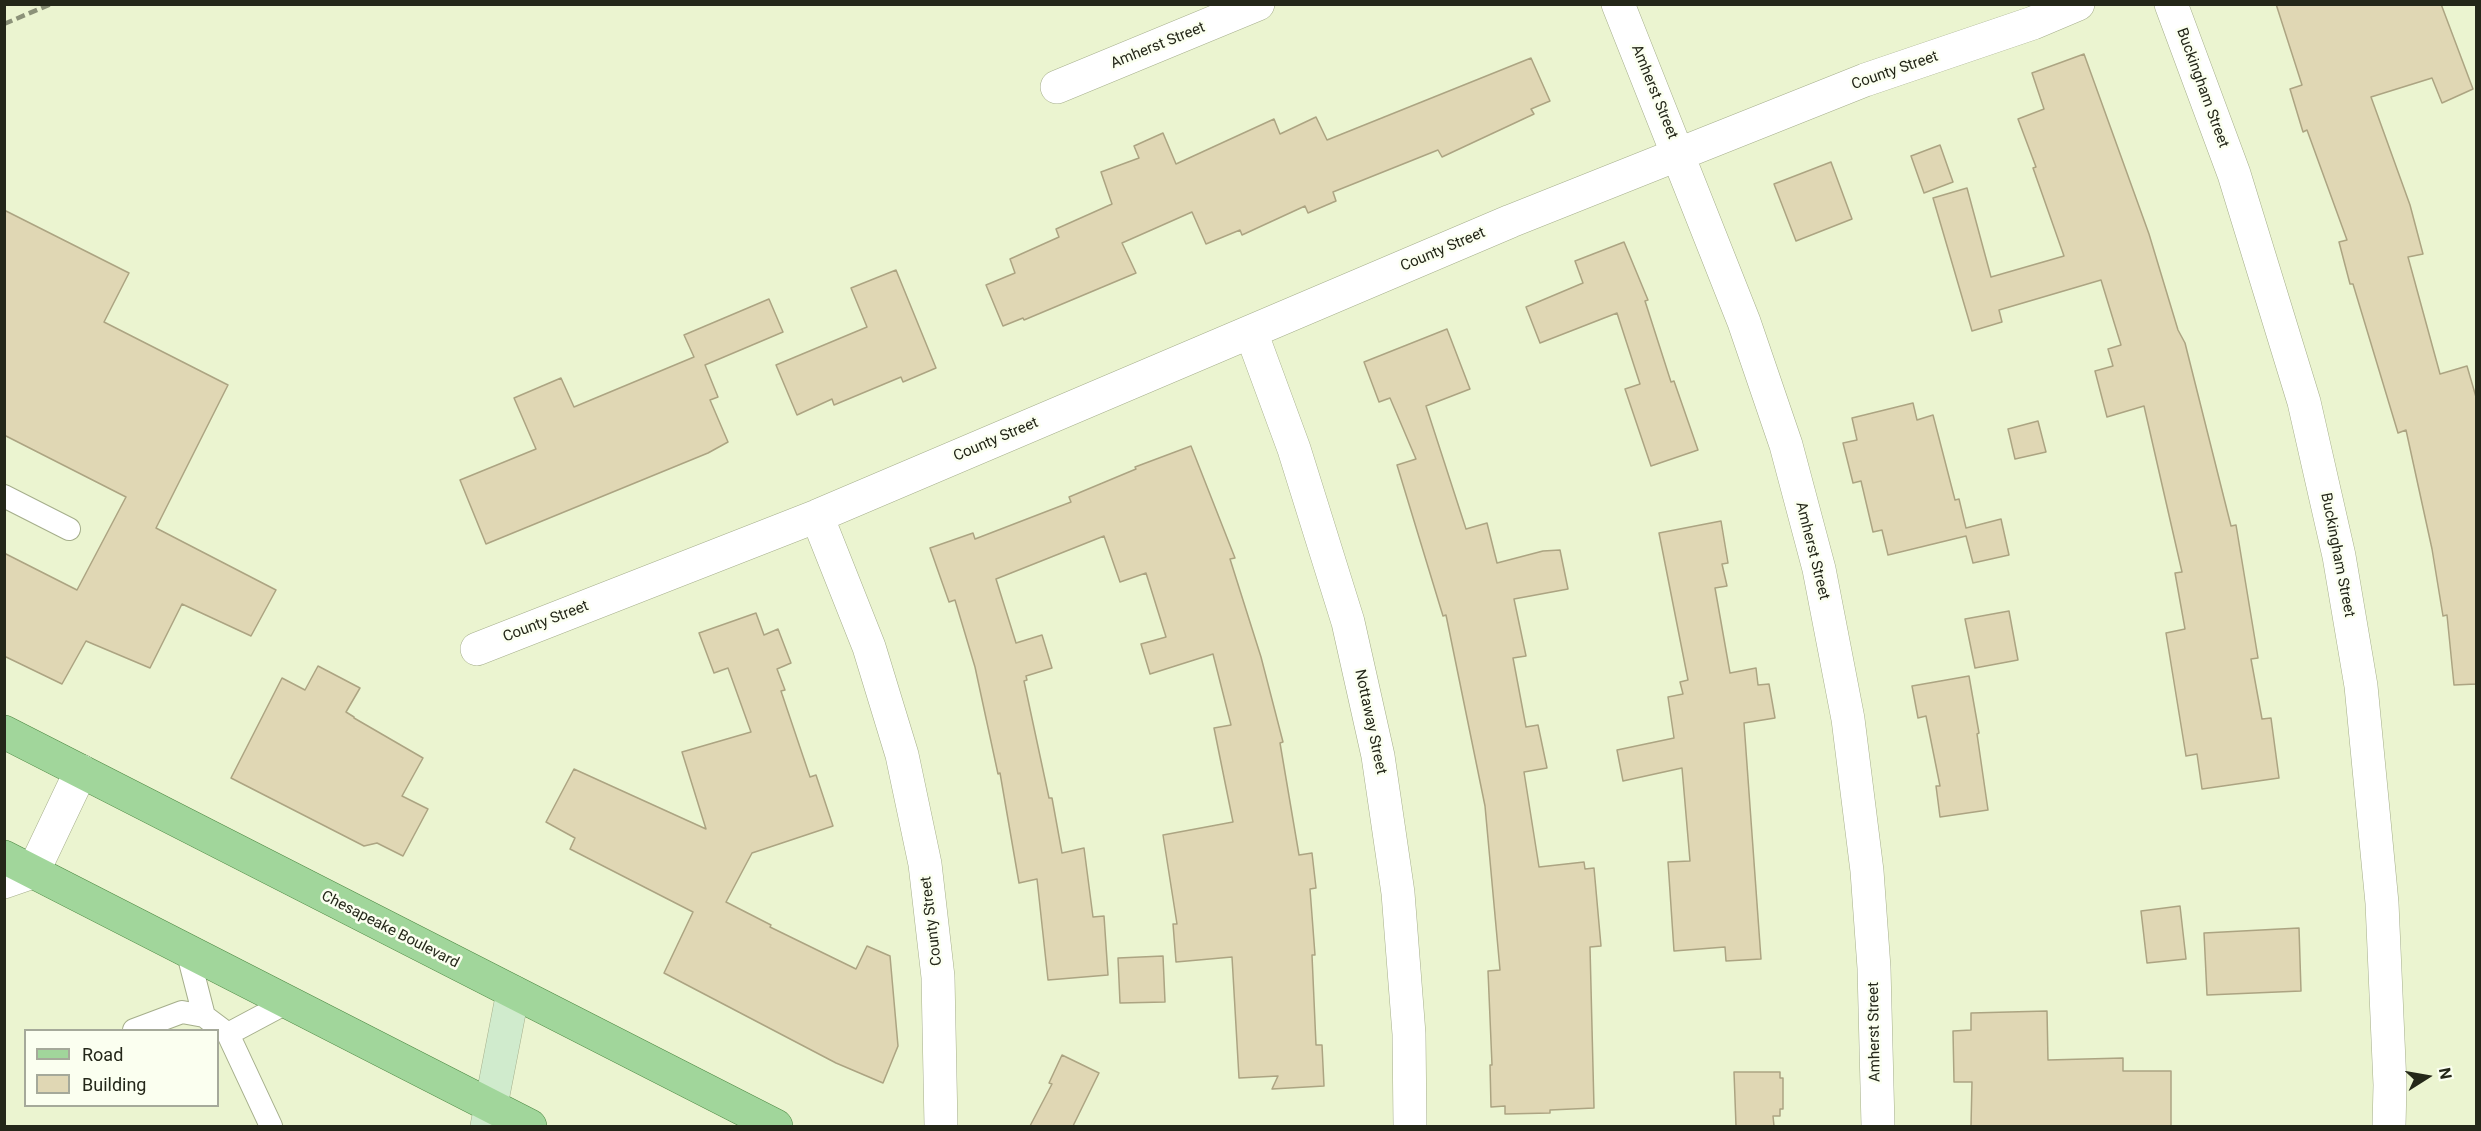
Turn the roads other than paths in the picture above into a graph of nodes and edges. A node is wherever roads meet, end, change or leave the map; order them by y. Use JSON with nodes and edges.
{"nodes":[{"id":1,"x":1258,"y":4,"type":"edge"},
{"id":2,"x":1618,"y":4,"type":"edge"},
{"id":3,"x":2078,"y":4,"type":"edge"},
{"id":4,"x":2171,"y":4,"type":"edge"},
{"id":5,"x":1057,"y":87,"type":"dead end"},
{"id":6,"x":1679,"y":154,"type":"junction"},
{"id":7,"x":1251,"y":332,"type":"junction"},
{"id":8,"x":4,"y":496,"type":"edge"},
{"id":9,"x":817,"y":516,"type":"junction"},
{"id":10,"x":69,"y":529,"type":"dead end"},
{"id":11,"x":477,"y":649,"type":"dead end"},
{"id":12,"x":4,"y":732,"type":"edge"},
{"id":13,"x":81,"y":771,"type":"junction"},
{"id":14,"x":4,"y":857,"type":"edge"},
{"id":15,"x":19,"y":877,"type":"edge"},
{"id":16,"x":187,"y":951,"type":"junction"},
{"id":17,"x":513,"y":992,"type":"junction"},
{"id":18,"x":288,"y":1002,"type":"junction"},
{"id":19,"x":204,"y":1016,"type":"junction"},
{"id":20,"x":137,"y":1029,"type":"edge"},
{"id":21,"x":228,"y":1034,"type":"junction"},
{"id":22,"x":489,"y":1116,"type":"edge"},
{"id":23,"x":271,"y":1126,"type":"edge"},
{"id":24,"x":530,"y":1126,"type":"edge"},
{"id":25,"x":776,"y":1126,"type":"edge"},
{"id":26,"x":941,"y":1126,"type":"edge"},
{"id":27,"x":1410,"y":1126,"type":"edge"},
{"id":28,"x":1878,"y":1126,"type":"edge"},
{"id":29,"x":2390,"y":1126,"type":"edge"}],
"edges":[{"from":1,"to":5,"type":"street","name":"Amherst Street"},
{"from":2,"to":6,"type":"street","name":"Amherst Street"},
{"from":3,"to":6,"type":"street","name":"County Street"},
{"from":4,"to":29,"type":"street","name":"Buckingham Street"},
{"from":6,"to":7,"type":"street","name":"County Street"},
{"from":6,"to":28,"type":"street","name":"Amherst Street"},
{"from":7,"to":9,"type":"street","name":"County Street"},
{"from":7,"to":27,"type":"street","name":"Nottaway Street"},
{"from":8,"to":10,"type":"lane"},
{"from":9,"to":11,"type":"street","name":"County Street"},
{"from":9,"to":26,"type":"street","name":"County Street"},
{"from":12,"to":13,"type":"main road","name":"Chesapeake Boulevard"},
{"from":13,"to":15,"type":"street"},
{"from":13,"to":17,"type":"main road","name":"Chesapeake Boulevard"},
{"from":14,"to":15,"type":"main road"},
{"from":15,"to":16,"type":"main road"},
{"from":16,"to":18,"type":"main road"},
{"from":16,"to":19,"type":"lane"},
{"from":17,"to":22,"type":"street"},
{"from":17,"to":25,"type":"main road","name":"Chesapeake Boulevard"},
{"from":18,"to":21,"type":"lane"},
{"from":18,"to":22,"type":"main road"},
{"from":19,"to":20,"type":"lane"},
{"from":19,"to":21,"type":"lane"},
{"from":21,"to":23,"type":"lane"},
{"from":22,"to":24,"type":"main road"}]}
